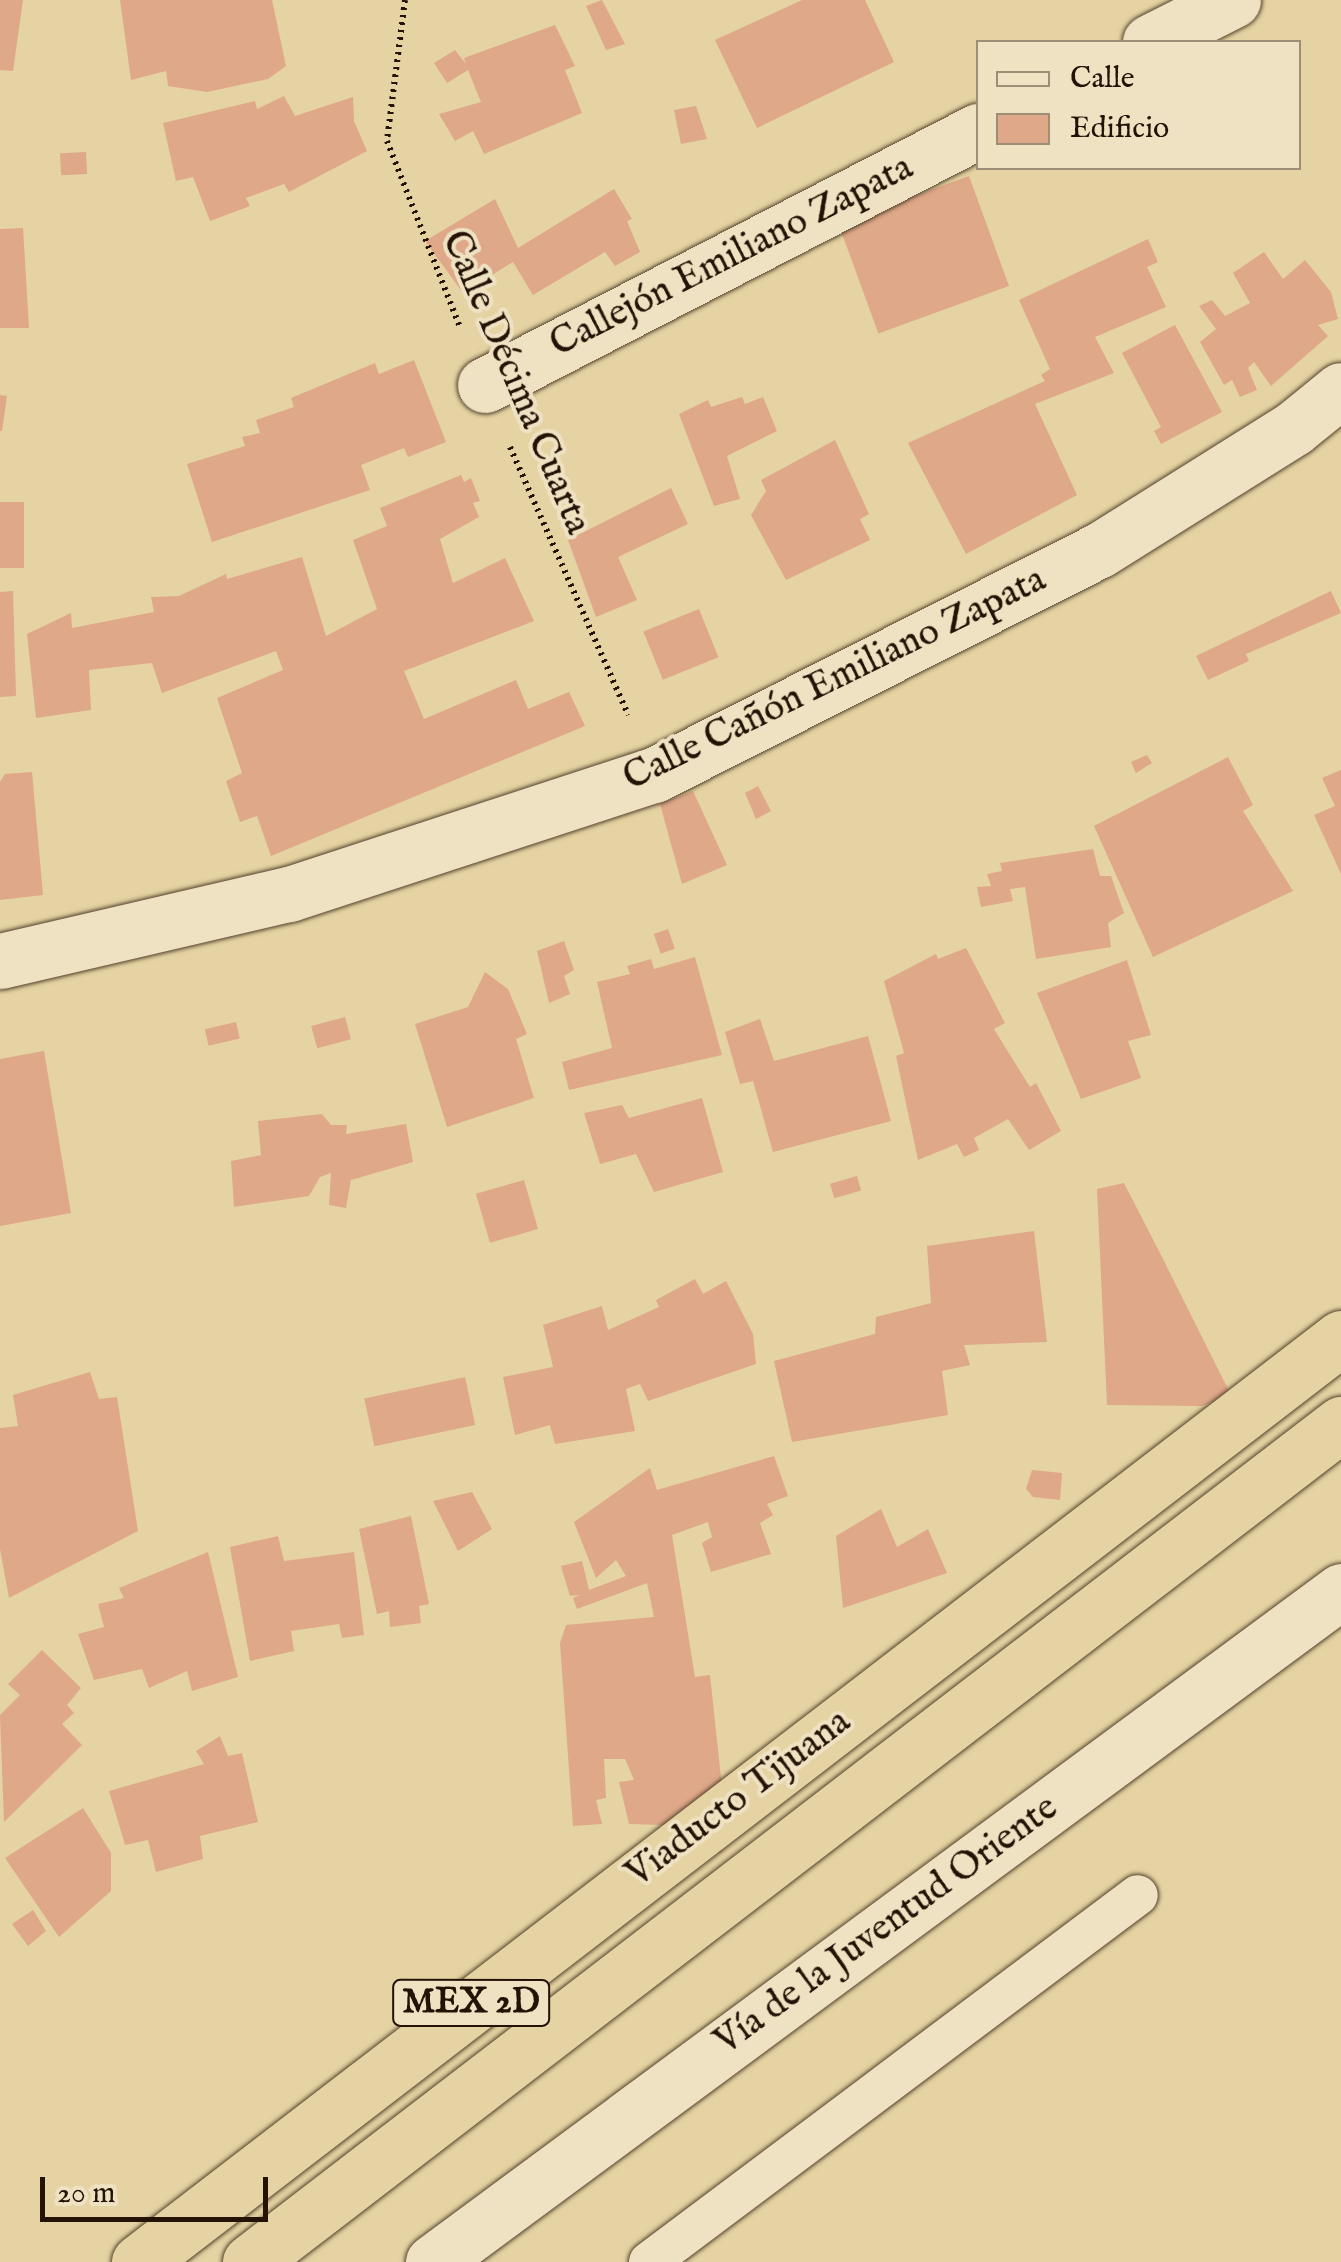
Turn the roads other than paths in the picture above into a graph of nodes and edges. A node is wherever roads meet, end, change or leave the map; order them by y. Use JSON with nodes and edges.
{"nodes":[{"id":1,"x":1233,"y":0,"type":"edge"},
{"id":2,"x":1154,"y":40,"type":"edge"},
{"id":3,"x":976,"y":132,"type":"edge"},
{"id":4,"x":485,"y":385,"type":"road end"},
{"id":5,"x":1341,"y":390,"type":"edge"},
{"id":6,"x":0,"y":962,"type":"edge"},
{"id":7,"x":1341,"y":1338,"type":"edge"},
{"id":8,"x":1341,"y":1424,"type":"edge"},
{"id":9,"x":1341,"y":1592,"type":"edge"},
{"id":10,"x":1138,"y":1895,"type":"dead end"},
{"id":11,"x":139,"y":2262,"type":"edge"},
{"id":12,"x":250,"y":2262,"type":"edge"},
{"id":13,"x":433,"y":2262,"type":"edge"},
{"id":14,"x":649,"y":2262,"type":"edge"}],
"edges":[{"from":1,"to":2,"type":"street"},
{"from":3,"to":4,"type":"street","name":"Callejón Emiliano Zapata"},
{"from":5,"to":6,"type":"street","name":"Calle Cañón Emiliano Zapata"},
{"from":7,"to":11,"type":"highway","name":"Viaducto Tijuana","number":"MEX 2D"},
{"from":8,"to":12,"type":"highway","name":"Viaducto Tijuana","number":"MEX 2D"},
{"from":9,"to":13,"type":"street","name":"Vía de la Juventud Oriente"},
{"from":10,"to":14,"type":"lane"}]}
